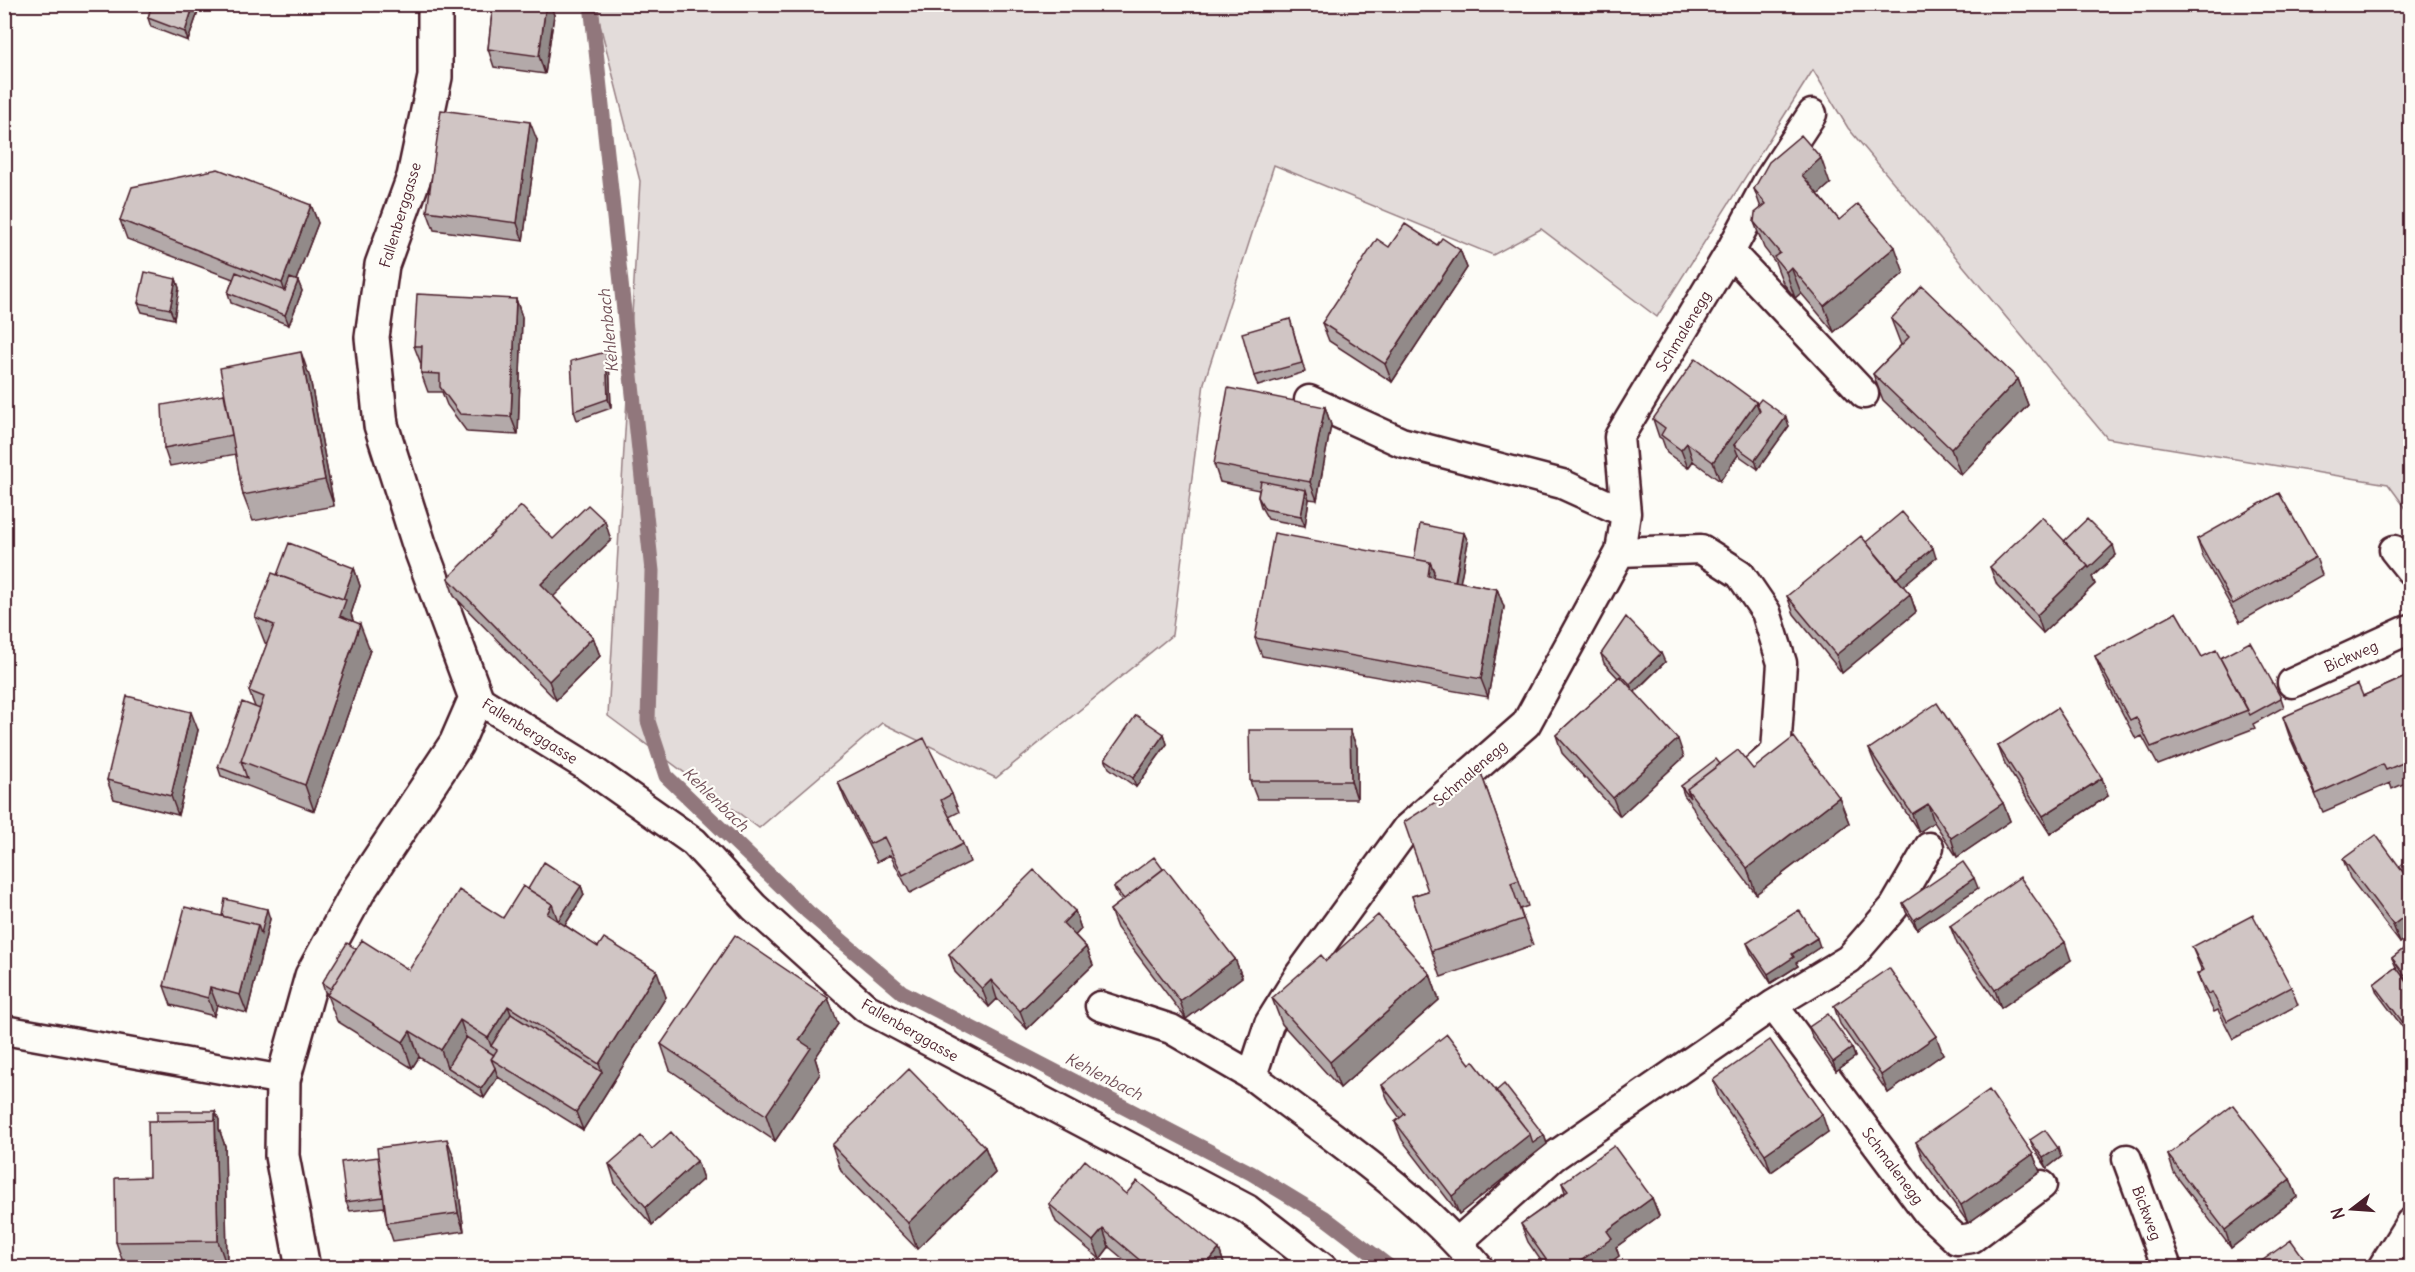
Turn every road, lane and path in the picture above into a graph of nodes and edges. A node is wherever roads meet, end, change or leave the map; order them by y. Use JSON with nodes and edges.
{"nodes":[{"id":1,"x":435,"y":4,"type":"edge"},
{"id":2,"x":1812,"y":114,"type":"dead end"},
{"id":3,"x":1730,"y":252,"type":"junction"},
{"id":4,"x":1864,"y":394,"type":"dead end"},
{"id":5,"x":1309,"y":400,"type":"dead end"},
{"id":6,"x":1626,"y":513,"type":"junction"},
{"id":7,"x":1620,"y":552,"type":"junction"},
{"id":8,"x":2410,"y":629,"type":"edge"},
{"id":9,"x":2292,"y":682,"type":"dead end"},
{"id":10,"x":476,"y":698,"type":"junction"},
{"id":11,"x":1748,"y":776,"type":"edge"},
{"id":12,"x":1929,"y":847,"type":"dead end"},
{"id":13,"x":1773,"y":1005,"type":"junction"},
{"id":14,"x":1100,"y":1006,"type":"dead end"},
{"id":15,"x":4,"y":1030,"type":"edge"},
{"id":16,"x":1252,"y":1076,"type":"junction"},
{"id":17,"x":283,"y":1080,"type":"junction"},
{"id":18,"x":2127,"y":1159,"type":"dead end"},
{"id":19,"x":2042,"y":1185,"type":"dead end"},
{"id":20,"x":2410,"y":1223,"type":"edge"},
{"id":21,"x":1458,"y":1242,"type":"junction"},
{"id":22,"x":303,"y":1268,"type":"edge"},
{"id":23,"x":1323,"y":1268,"type":"edge"},
{"id":24,"x":1479,"y":1268,"type":"edge"},
{"id":25,"x":2168,"y":1268,"type":"edge"},
{"id":26,"x":2382,"y":1268,"type":"edge"}],
"edges":[{"from":1,"to":10,"type":"street","name":"Fallenberggasse"},
{"from":2,"to":3,"type":"lane","name":"Schmalenegg"},
{"from":3,"to":4,"type":"lane"},
{"from":3,"to":6,"type":"lane","name":"Schmalenegg"},
{"from":5,"to":6,"type":"lane"},
{"from":6,"to":7,"type":"lane","name":"Schmalenegg"},
{"from":7,"to":11,"type":"lane"},
{"from":7,"to":16,"type":"lane","name":"Schmalenegg"},
{"from":8,"to":9,"type":"lane","name":"Bickweg"},
{"from":10,"to":17,"type":"street","name":"Fallenberggasse"},
{"from":10,"to":23,"type":"lane","name":"Fallenberggasse"},
{"from":12,"to":13,"type":"lane"},
{"from":13,"to":19,"type":"lane","name":"Schmalenegg"},
{"from":13,"to":21,"type":"lane"},
{"from":14,"to":16,"type":"lane"},
{"from":15,"to":17,"type":"lane"},
{"from":16,"to":21,"type":"lane"},
{"from":17,"to":22,"type":"street","name":"Fallenberggasse"},
{"from":18,"to":25,"type":"lane","name":"Bickweg"},
{"from":20,"to":26,"type":"lane"},
{"from":21,"to":24,"type":"lane"}]}
